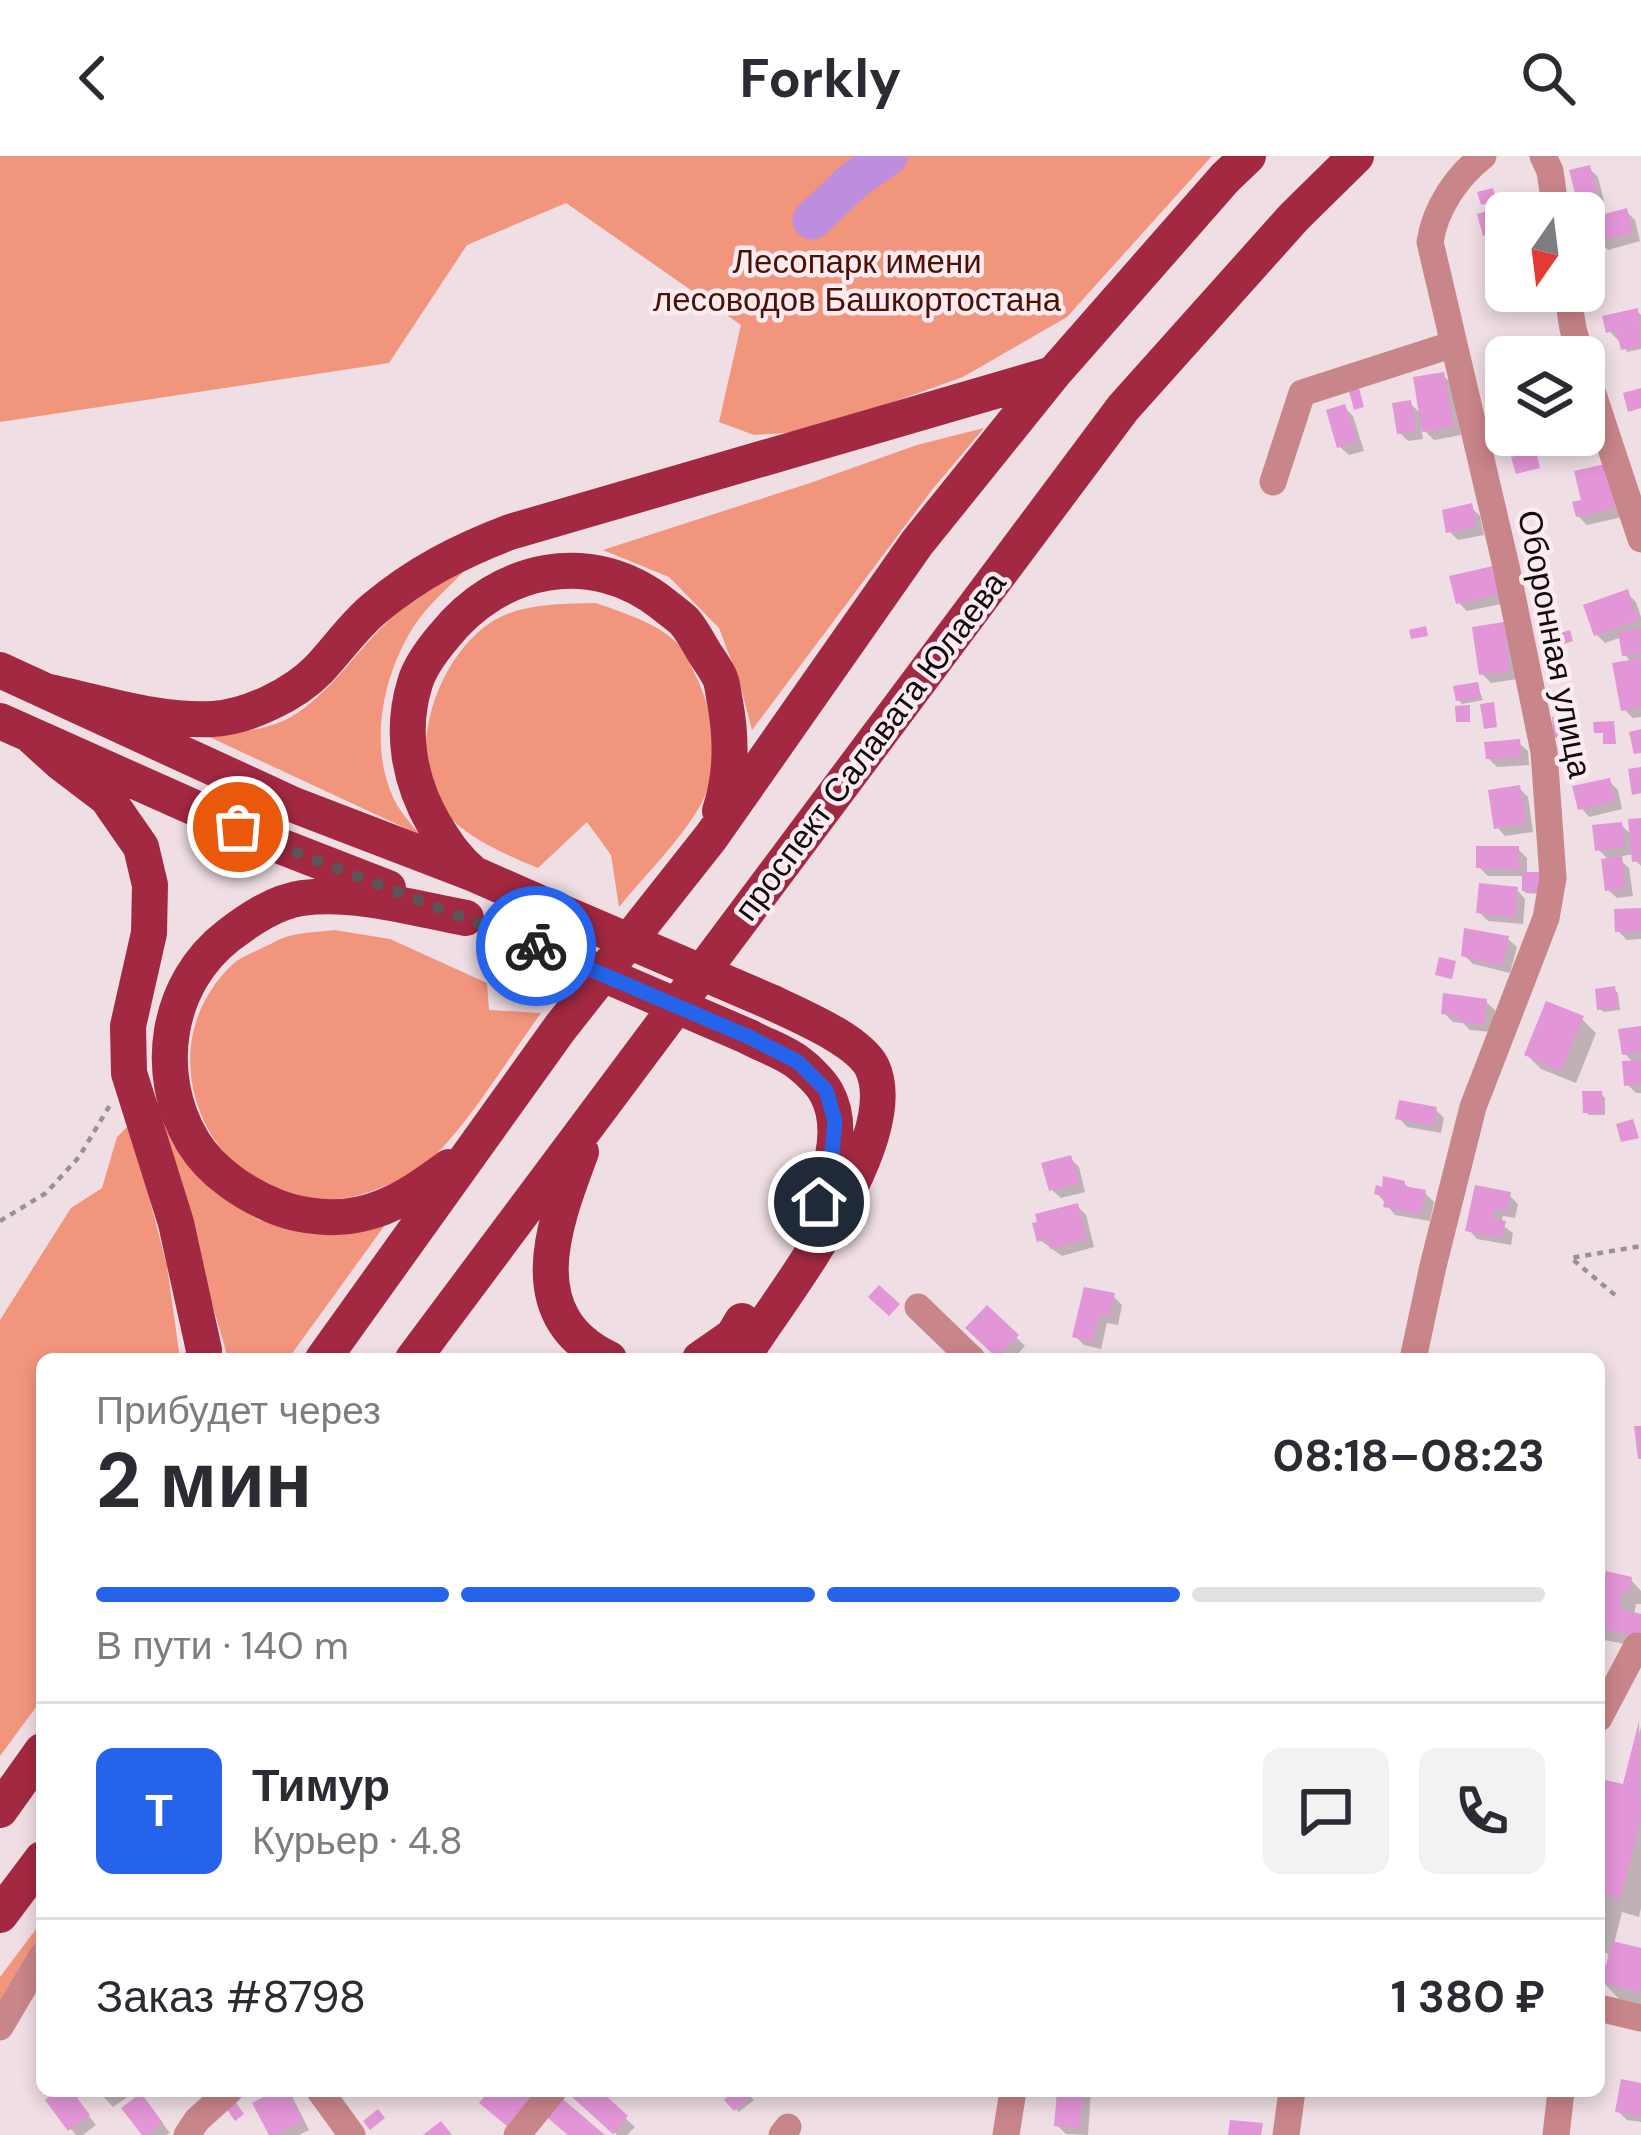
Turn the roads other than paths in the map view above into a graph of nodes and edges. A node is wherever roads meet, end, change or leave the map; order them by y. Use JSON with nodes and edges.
{"nodes":[{"id":1,"x":1248,"y":156,"type":"edge"},
{"id":2,"x":1356,"y":156,"type":"edge"},
{"id":3,"x":1483,"y":156,"type":"edge"},
{"id":4,"x":1543,"y":156,"type":"edge"},
{"id":5,"x":1553,"y":192,"type":"edge"},
{"id":6,"x":1454,"y":344,"type":"junction"},
{"id":7,"x":1053,"y":374,"type":"junction"},
{"id":8,"x":1605,"y":430,"type":"edge"},
{"id":9,"x":1273,"y":482,"type":"dead end"},
{"id":10,"x":1641,"y":538,"type":"edge"},
{"id":11,"x":0,"y":670,"type":"edge"},
{"id":12,"x":50,"y":692,"type":"junction"},
{"id":13,"x":15,"y":727,"type":"edge"},
{"id":14,"x":711,"y":837,"type":"junction"},
{"id":15,"x":474,"y":874,"type":"junction"},
{"id":16,"x":466,"y":917,"type":"junction"},
{"id":17,"x":594,"y":1115,"type":"junction"},
{"id":18,"x":476,"y":1147,"type":"junction"},
{"id":19,"x":918,"y":1307,"type":"dead end"},
{"id":20,"x":202,"y":1353,"type":"edge"},
{"id":21,"x":326,"y":1353,"type":"edge"},
{"id":22,"x":417,"y":1353,"type":"edge"},
{"id":23,"x":600,"y":1353,"type":"edge"},
{"id":24,"x":709,"y":1353,"type":"edge"},
{"id":25,"x":740,"y":1353,"type":"edge"},
{"id":26,"x":966,"y":1353,"type":"edge"},
{"id":27,"x":1414,"y":1353,"type":"edge"},
{"id":28,"x":1641,"y":1647,"type":"edge"},
{"id":29,"x":1605,"y":1707,"type":"edge"},
{"id":30,"x":36,"y":1759,"type":"edge"},
{"id":31,"x":0,"y":1810,"type":"edge"},
{"id":32,"x":36,"y":1867,"type":"edge"},
{"id":33,"x":0,"y":1916,"type":"edge"},
{"id":34,"x":36,"y":1966,"type":"edge"},
{"id":35,"x":1605,"y":2009,"type":"edge"},
{"id":36,"x":1641,"y":2018,"type":"edge"},
{"id":37,"x":0,"y":2027,"type":"edge"},
{"id":38,"x":222,"y":2097,"type":"edge"},
{"id":39,"x":324,"y":2097,"type":"edge"},
{"id":40,"x":548,"y":2097,"type":"edge"},
{"id":41,"x":1011,"y":2097,"type":"edge"},
{"id":42,"x":1291,"y":2097,"type":"edge"},
{"id":43,"x":1560,"y":2097,"type":"edge"},
{"id":44,"x":188,"y":2135,"type":"edge"},
{"id":45,"x":352,"y":2135,"type":"edge"},
{"id":46,"x":517,"y":2135,"type":"edge"},
{"id":47,"x":1006,"y":2135,"type":"edge"},
{"id":48,"x":1286,"y":2135,"type":"edge"},
{"id":49,"x":1556,"y":2135,"type":"edge"}],
"edges":[{"from":1,"to":7,"type":"main road"},
{"from":2,"to":17,"type":"main road","name":"проспект Салавата Юлаева"},
{"from":3,"to":6,"type":"street","name":"Оборонная улица"},
{"from":4,"to":5,"type":"street"},
{"from":6,"to":9,"type":"street"},
{"from":6,"to":27,"type":"street","name":"Оборонная улица"},
{"from":7,"to":12,"type":"main road"},
{"from":7,"to":14,"type":"main road"},
{"from":8,"to":10,"type":"street"},
{"from":11,"to":12,"type":"main road"},
{"from":12,"to":15,"type":"main road"},
{"from":13,"to":16,"type":"main road"},
{"from":13,"to":20,"type":"main road"},
{"from":14,"to":15,"type":"main road"},
{"from":14,"to":18,"type":"main road"},
{"from":15,"to":25,"type":"main road","bridge":true},
{"from":16,"to":18,"type":"main road"},
{"from":16,"to":24,"type":"main road","bridge":true},
{"from":17,"to":22,"type":"main road","name":"проспект Салавата Юлаева"},
{"from":17,"to":23,"type":"main road"},
{"from":18,"to":21,"type":"main road"},
{"from":19,"to":26,"type":"street"},
{"from":28,"to":29,"type":"street"},
{"from":30,"to":31,"type":"main road"},
{"from":32,"to":33,"type":"main road"},
{"from":34,"to":37,"type":"street"},
{"from":35,"to":36,"type":"street"},
{"from":38,"to":44,"type":"street"},
{"from":39,"to":45,"type":"street"},
{"from":40,"to":46,"type":"street"},
{"from":41,"to":47,"type":"street"},
{"from":42,"to":48,"type":"street"},
{"from":43,"to":49,"type":"street"}]}
